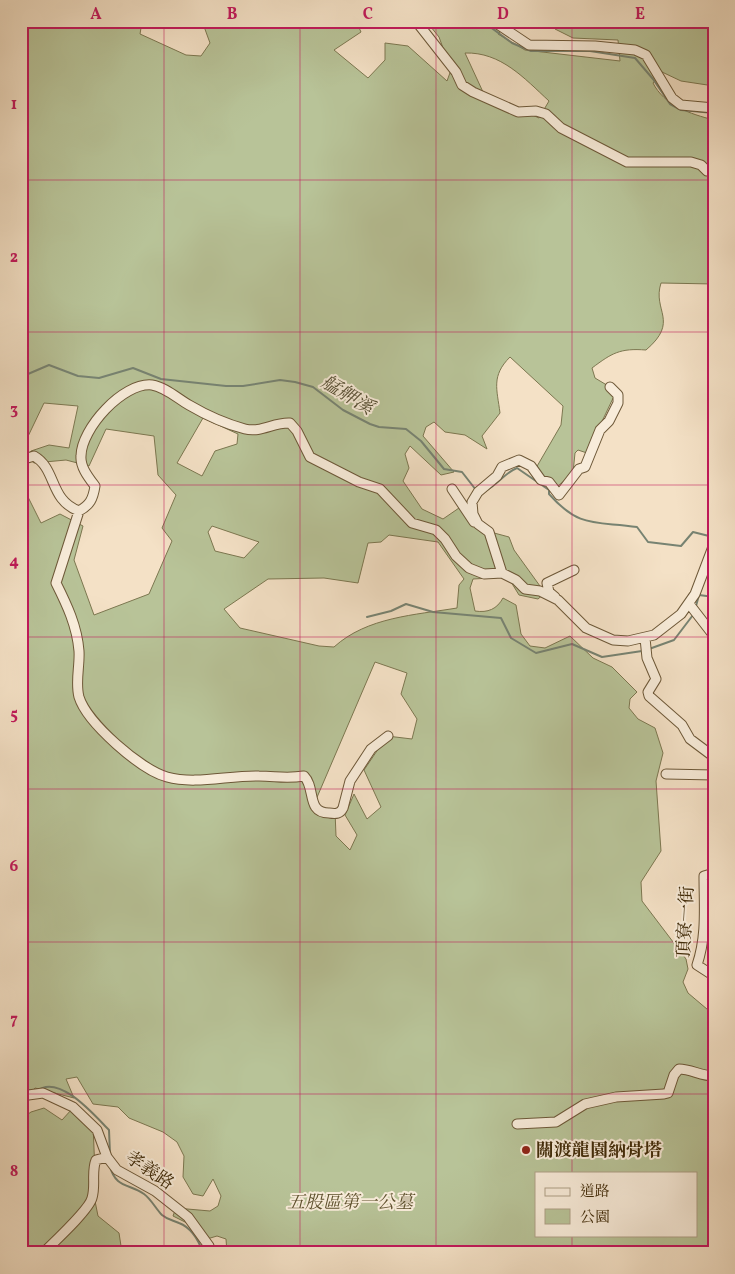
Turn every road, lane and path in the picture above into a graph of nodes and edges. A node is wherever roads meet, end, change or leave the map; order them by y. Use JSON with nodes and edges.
{"nodes":[{"id":1,"x":416,"y":21,"type":"edge"},
{"id":2,"x":493,"y":21,"type":"edge"},
{"id":3,"x":714,"y":108,"type":"edge"},
{"id":4,"x":710,"y":171,"type":"edge"},
{"id":5,"x":610,"y":387,"type":"dead end"},
{"id":6,"x":21,"y":460,"type":"edge"},
{"id":7,"x":452,"y":489,"type":"dead end"},
{"id":8,"x":79,"y":512,"type":"junction"},
{"id":9,"x":478,"y":524,"type":"junction"},
{"id":10,"x":714,"y":544,"type":"edge"},
{"id":11,"x":574,"y":570,"type":"dead end"},
{"id":12,"x":502,"y":573,"type":"junction"},
{"id":13,"x":558,"y":600,"type":"junction"},
{"id":14,"x":690,"y":605,"type":"junction"},
{"id":15,"x":714,"y":636,"type":"edge"},
{"id":16,"x":646,"y":641,"type":"junction"},
{"id":17,"x":388,"y":736,"type":"dead end"},
{"id":18,"x":714,"y":757,"type":"edge"},
{"id":19,"x":666,"y":774,"type":"dead end"},
{"id":20,"x":714,"y":774,"type":"edge"},
{"id":21,"x":714,"y":874,"type":"edge"},
{"id":22,"x":713,"y":973,"type":"edge"},
{"id":23,"x":714,"y":1076,"type":"edge"},
{"id":24,"x":21,"y":1096,"type":"edge"},
{"id":25,"x":518,"y":1124,"type":"dead end"},
{"id":26,"x":107,"y":1156,"type":"junction"},
{"id":27,"x":43,"y":1253,"type":"edge"},
{"id":28,"x":211,"y":1253,"type":"edge"}],
"edges":[{"from":1,"to":4,"type":"street"},
{"from":2,"to":3,"type":"street"},
{"from":5,"to":9,"type":"street"},
{"from":6,"to":8,"type":"street"},
{"from":7,"to":9,"type":"street"},
{"from":8,"to":12,"type":"street"},
{"from":8,"to":17,"type":"street"},
{"from":9,"to":12,"type":"street"},
{"from":10,"to":14,"type":"street"},
{"from":11,"to":13,"type":"street"},
{"from":12,"to":13,"type":"street"},
{"from":13,"to":16,"type":"street"},
{"from":14,"to":15,"type":"street"},
{"from":14,"to":16,"type":"street"},
{"from":16,"to":18,"type":"street"},
{"from":19,"to":20,"type":"street"},
{"from":21,"to":22,"type":"street","name":"頂寮一街"},
{"from":23,"to":25,"type":"street"},
{"from":24,"to":26,"type":"street","name":"孝義路"},
{"from":26,"to":27,"type":"street"},
{"from":26,"to":28,"type":"street","name":"孝義路"}]}
